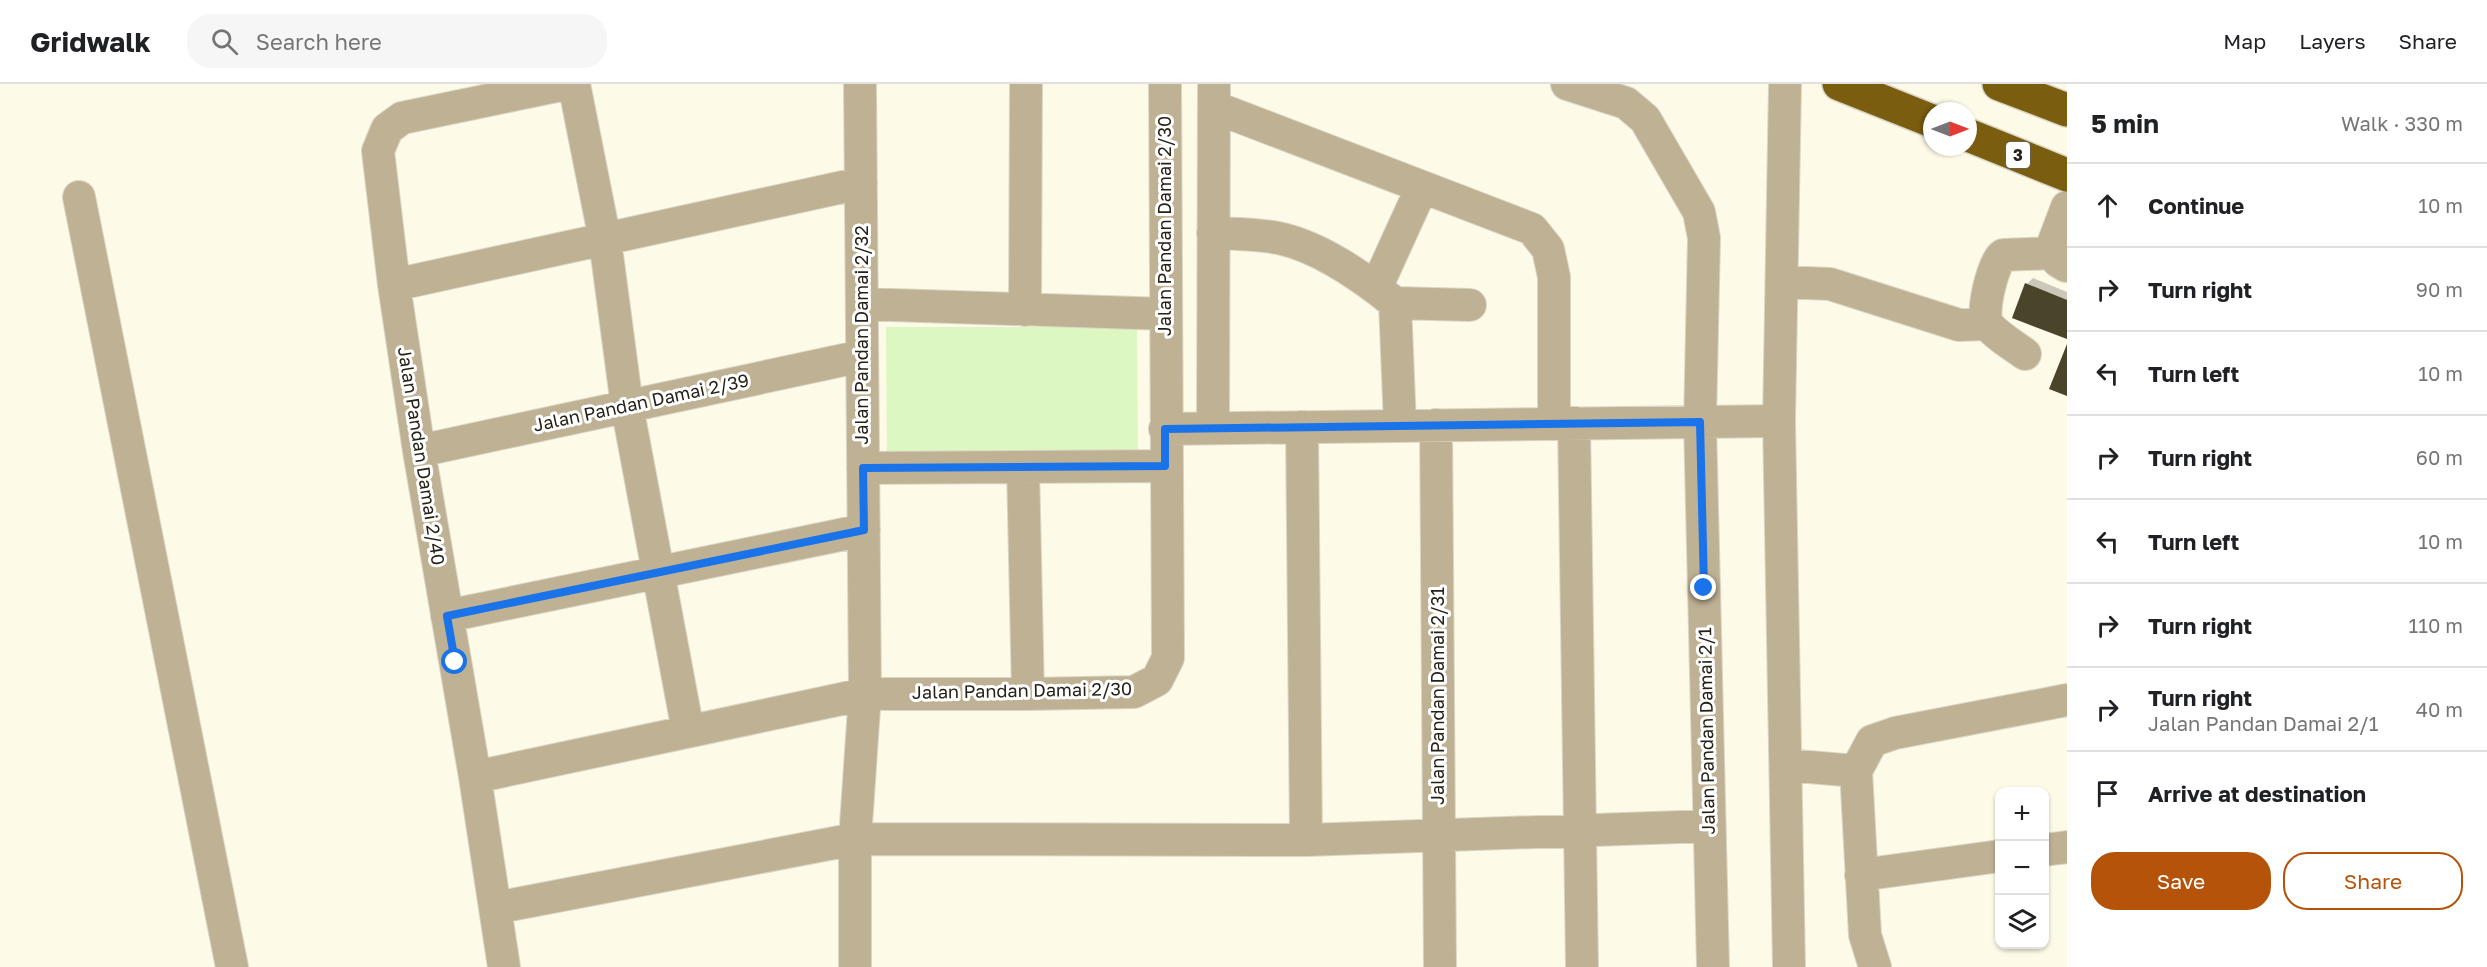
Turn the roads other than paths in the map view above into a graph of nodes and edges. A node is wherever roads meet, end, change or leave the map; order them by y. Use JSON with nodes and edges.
{"nodes":[{"id":1,"x":566,"y":84,"type":"edge"},
{"id":2,"x":574,"y":84,"type":"edge"},
{"id":3,"x":860,"y":84,"type":"edge"},
{"id":4,"x":1026,"y":84,"type":"edge"},
{"id":5,"x":1165,"y":84,"type":"edge"},
{"id":6,"x":1567,"y":84,"type":"edge"},
{"id":7,"x":1785,"y":84,"type":"edge"},
{"id":8,"x":1839,"y":84,"type":"edge"},
{"id":9,"x":1999,"y":84,"type":"edge"},
{"id":10,"x":1214,"y":95,"type":"edge"},
{"id":11,"x":2067,"y":110,"type":"edge"},
{"id":12,"x":1923,"y":117,"type":"edge"},
{"id":13,"x":1977,"y":139,"type":"edge"},
{"id":14,"x":2067,"y":175,"type":"edge"},
{"id":15,"x":861,"y":183,"type":"junction"},
{"id":16,"x":1422,"y":187,"type":"junction"},
{"id":17,"x":79,"y":197,"type":"dead end"},
{"id":18,"x":2067,"y":207,"type":"edge"},
{"id":19,"x":1213,"y":233,"type":"junction"},
{"id":20,"x":604,"y":240,"type":"junction"},
{"id":21,"x":2061,"y":260,"type":"edge"},
{"id":22,"x":1782,"y":282,"type":"junction"},
{"id":23,"x":394,"y":285,"type":"junction"},
{"id":24,"x":1386,"y":295,"type":"junction"},
{"id":25,"x":862,"y":304,"type":"junction"},
{"id":26,"x":1470,"y":305,"type":"dead end"},
{"id":27,"x":1025,"y":310,"type":"junction"},
{"id":28,"x":1166,"y":314,"type":"junction"},
{"id":29,"x":1986,"y":324,"type":"junction"},
{"id":30,"x":2025,"y":354,"type":"dead end"},
{"id":31,"x":862,"y":356,"type":"junction"},
{"id":32,"x":627,"y":406,"type":"junction"},
{"id":33,"x":1779,"y":421,"type":"junction"},
{"id":34,"x":1700,"y":422,"type":"junction"},
{"id":35,"x":1564,"y":423,"type":"junction"},
{"id":36,"x":1400,"y":425,"type":"junction"},
{"id":37,"x":1436,"y":425,"type":"junction"},
{"id":38,"x":1302,"y":427,"type":"junction"},
{"id":39,"x":1213,"y":428,"type":"junction"},
{"id":40,"x":1165,"y":429,"type":"junction"},
{"id":41,"x":419,"y":451,"type":"junction"},
{"id":42,"x":1165,"y":466,"type":"junction"},
{"id":43,"x":1023,"y":467,"type":"junction"},
{"id":44,"x":863,"y":468,"type":"junction"},
{"id":45,"x":864,"y":530,"type":"junction"},
{"id":46,"x":658,"y":573,"type":"junction"},
{"id":47,"x":447,"y":616,"type":"junction"},
{"id":48,"x":865,"y":694,"type":"junction"},
{"id":49,"x":1028,"y":694,"type":"junction"},
{"id":50,"x":2067,"y":700,"type":"edge"},
{"id":51,"x":688,"y":731,"type":"junction"},
{"id":52,"x":1786,"y":765,"type":"junction"},
{"id":53,"x":1856,"y":771,"type":"junction"},
{"id":54,"x":475,"y":777,"type":"junction"},
{"id":55,"x":1709,"y":826,"type":"junction"},
{"id":56,"x":1578,"y":830,"type":"junction"},
{"id":57,"x":1439,"y":836,"type":"junction"},
{"id":58,"x":855,"y":839,"type":"junction"},
{"id":59,"x":1306,"y":840,"type":"junction"},
{"id":60,"x":2067,"y":848,"type":"edge"},
{"id":61,"x":2049,"y":850,"type":"edge"},
{"id":62,"x":1995,"y":857,"type":"edge"},
{"id":63,"x":1861,"y":875,"type":"junction"},
{"id":64,"x":495,"y":908,"type":"junction"},
{"id":65,"x":232,"y":967,"type":"edge"},
{"id":66,"x":504,"y":967,"type":"edge"},
{"id":67,"x":855,"y":967,"type":"edge"},
{"id":68,"x":1440,"y":967,"type":"edge"},
{"id":69,"x":1582,"y":967,"type":"edge"},
{"id":70,"x":1713,"y":967,"type":"edge"},
{"id":71,"x":1789,"y":967,"type":"edge"},
{"id":72,"x":1875,"y":967,"type":"edge"}],
"edges":[{"from":1,"to":23,"type":"street","name":"Jalan Pandan Damai 2/40"},
{"from":2,"to":20,"type":"street"},
{"from":3,"to":15,"type":"street","name":"Jalan Pandan Damai 2/32"},
{"from":4,"to":27,"type":"street"},
{"from":5,"to":28,"type":"street","name":"Jalan Pandan Damai 2/30"},
{"from":6,"to":34,"type":"street","name":"Jalan Pandan Damai 2/1"},
{"from":7,"to":22,"type":"street"},
{"from":8,"to":12,"type":"highway"},
{"from":9,"to":11,"type":"highway"},
{"from":10,"to":16,"type":"street"},
{"from":10,"to":19,"type":"street"},
{"from":13,"to":14,"type":"highway","number":"3"},
{"from":15,"to":20,"type":"street"},
{"from":15,"to":25,"type":"street","name":"Jalan Pandan Damai 2/32"},
{"from":16,"to":24,"type":"street"},
{"from":16,"to":35,"type":"street"},
{"from":17,"to":65,"type":"street"},
{"from":18,"to":21,"type":"street"},
{"from":19,"to":24,"type":"street"},
{"from":19,"to":39,"type":"street"},
{"from":20,"to":23,"type":"street"},
{"from":20,"to":32,"type":"street"},
{"from":21,"to":29,"type":"street"},
{"from":22,"to":29,"type":"street"},
{"from":22,"to":33,"type":"street"},
{"from":23,"to":41,"type":"street","name":"Jalan Pandan Damai 2/40"},
{"from":24,"to":26,"type":"street"},
{"from":24,"to":36,"type":"street"},
{"from":25,"to":27,"type":"street"},
{"from":25,"to":31,"type":"street","name":"Jalan Pandan Damai 2/32"},
{"from":27,"to":28,"type":"street"},
{"from":28,"to":40,"type":"street","name":"Jalan Pandan Damai 2/30"},
{"from":29,"to":30,"type":"street"},
{"from":31,"to":32,"type":"street","name":"Jalan Pandan Damai 2/39"},
{"from":31,"to":44,"type":"street","name":"Jalan Pandan Damai 2/32"},
{"from":32,"to":41,"type":"street","name":"Jalan Pandan Damai 2/39"},
{"from":32,"to":46,"type":"street"},
{"from":33,"to":34,"type":"street"},
{"from":33,"to":52,"type":"street"},
{"from":34,"to":35,"type":"street"},
{"from":34,"to":55,"type":"street","name":"Jalan Pandan Damai 2/1"},
{"from":35,"to":37,"type":"street"},
{"from":35,"to":56,"type":"street"},
{"from":36,"to":37,"type":"street"},
{"from":36,"to":38,"type":"street"},
{"from":37,"to":57,"type":"street","name":"Jalan Pandan Damai 2/31"},
{"from":38,"to":39,"type":"street"},
{"from":38,"to":59,"type":"street"},
{"from":39,"to":40,"type":"street"},
{"from":40,"to":42,"type":"street","name":"Jalan Pandan Damai 2/30"},
{"from":41,"to":47,"type":"street","name":"Jalan Pandan Damai 2/40"},
{"from":42,"to":43,"type":"street"},
{"from":42,"to":49,"type":"street","name":"Jalan Pandan Damai 2/30"},
{"from":43,"to":44,"type":"street"},
{"from":43,"to":49,"type":"street"},
{"from":44,"to":45,"type":"street","name":"Jalan Pandan Damai 2/32"},
{"from":45,"to":46,"type":"street"},
{"from":45,"to":48,"type":"street","name":"Jalan Pandan Damai 2/32"},
{"from":46,"to":47,"type":"street"},
{"from":46,"to":51,"type":"street"},
{"from":47,"to":54,"type":"street","name":"Jalan Pandan Damai 2/40"},
{"from":48,"to":49,"type":"street","name":"Jalan Pandan Damai 2/30"},
{"from":48,"to":51,"type":"street","name":"Jalan Pandan Damai 2/30"},
{"from":48,"to":58,"type":"street","name":"Jalan Pandan Damai 2/32"},
{"from":50,"to":53,"type":"street"},
{"from":51,"to":54,"type":"street","name":"Jalan Pandan Damai 2/30"},
{"from":52,"to":53,"type":"street"},
{"from":52,"to":71,"type":"street"},
{"from":53,"to":63,"type":"street"},
{"from":54,"to":64,"type":"street","name":"Jalan Pandan Damai 2/40"},
{"from":55,"to":56,"type":"street"},
{"from":55,"to":70,"type":"street","name":"Jalan Pandan Damai 2/1"},
{"from":56,"to":57,"type":"street"},
{"from":56,"to":69,"type":"street"},
{"from":57,"to":59,"type":"street"},
{"from":57,"to":68,"type":"street","name":"Jalan Pandan Damai 2/31"},
{"from":58,"to":59,"type":"street"},
{"from":58,"to":64,"type":"street"},
{"from":58,"to":67,"type":"street","name":"Jalan Pandan Damai 2/32"},
{"from":60,"to":61,"type":"street"},
{"from":62,"to":63,"type":"street"},
{"from":63,"to":72,"type":"street"},
{"from":64,"to":66,"type":"street","name":"Jalan Pandan Damai 2/40"}]}
